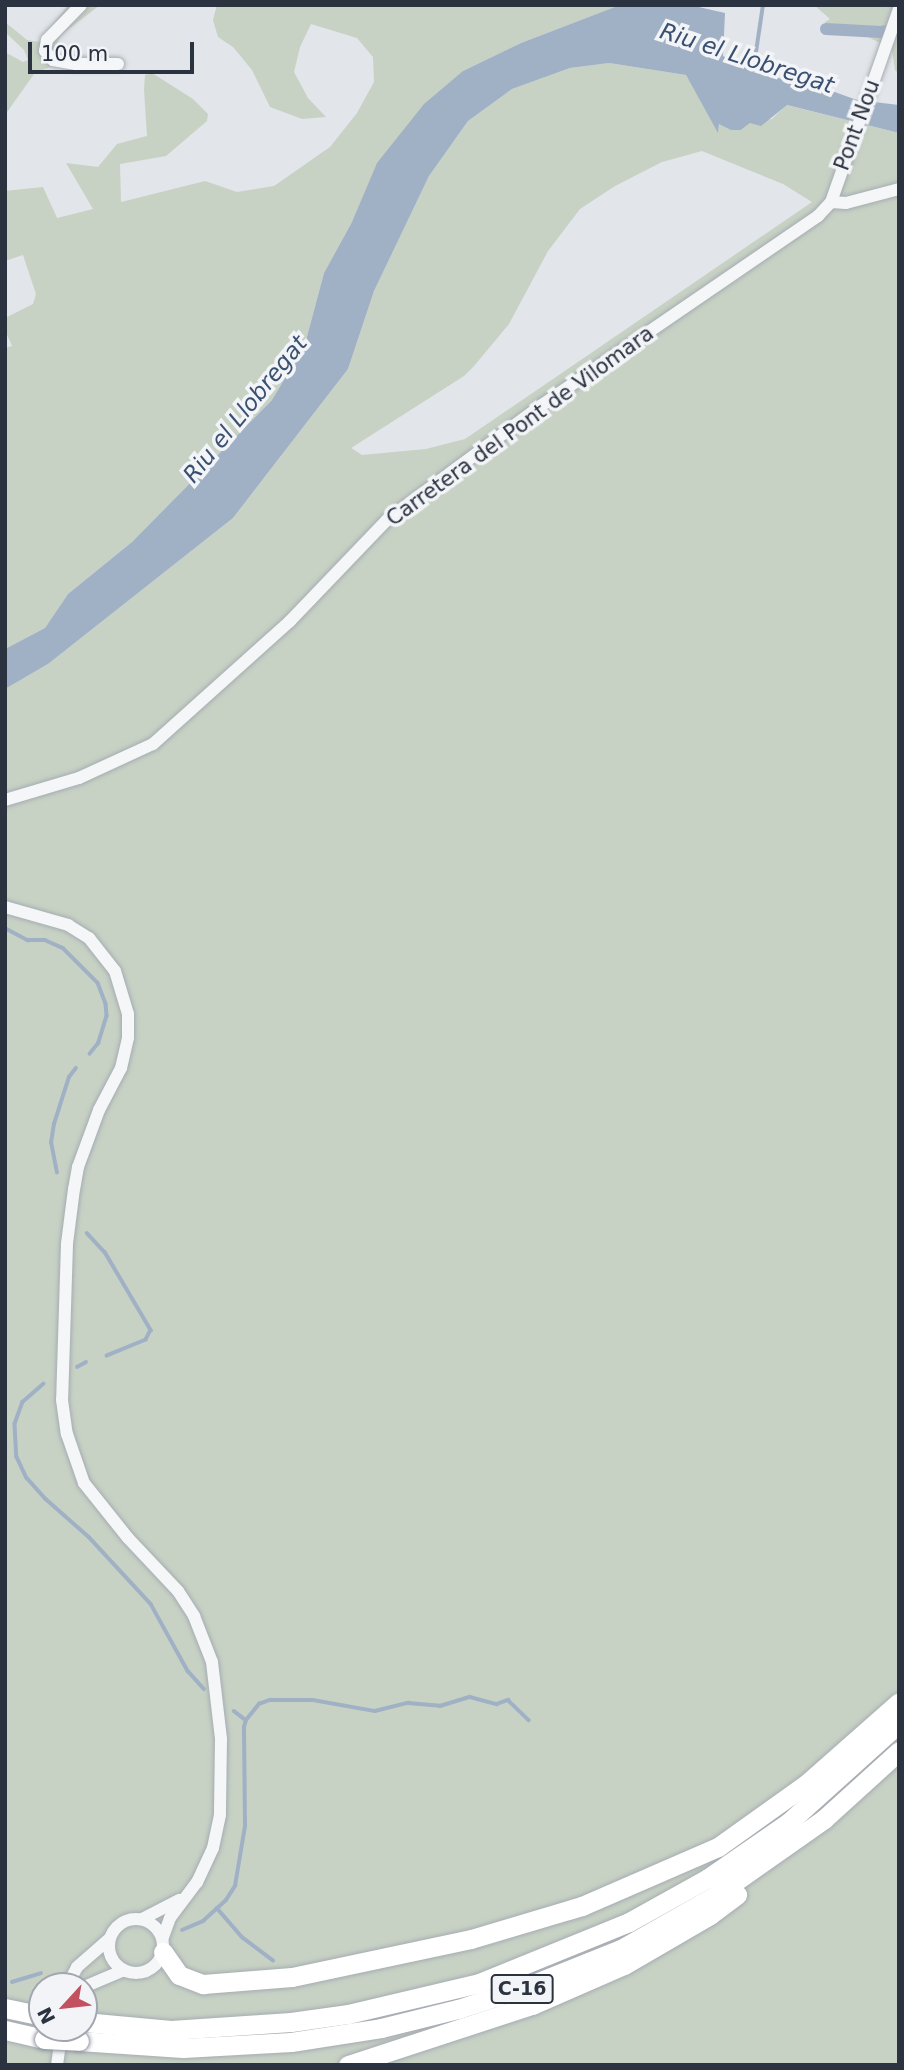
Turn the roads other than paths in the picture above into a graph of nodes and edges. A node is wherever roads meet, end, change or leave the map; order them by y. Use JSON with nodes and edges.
{"nodes":[{"id":1,"x":81,"y":5,"type":"edge"},
{"id":2,"x":897,"y":13,"type":"edge"},
{"id":3,"x":118,"y":64,"type":"dead end"},
{"id":4,"x":899,"y":189,"type":"edge"},
{"id":5,"x":832,"y":197,"type":"junction"},
{"id":6,"x":5,"y":800,"type":"edge"},
{"id":7,"x":5,"y":907,"type":"edge"},
{"id":8,"x":899,"y":1702,"type":"edge"},
{"id":9,"x":899,"y":1723,"type":"edge"},
{"id":10,"x":899,"y":1751,"type":"edge"},
{"id":11,"x":899,"y":1761,"type":"edge"},
{"id":12,"x":182,"y":1898,"type":"junction"},
{"id":13,"x":142,"y":1919,"type":"junction"},
{"id":14,"x":110,"y":1939,"type":"junction"},
{"id":15,"x":163,"y":1945,"type":"junction"},
{"id":16,"x":124,"y":1970,"type":"junction"},
{"id":17,"x":74,"y":1972,"type":"edge"},
{"id":18,"x":98,"y":1981,"type":"edge"},
{"id":19,"x":5,"y":2008,"type":"edge"},
{"id":20,"x":28,"y":2013,"type":"edge"},
{"id":21,"x":5,"y":2030,"type":"edge"},
{"id":22,"x":98,"y":2031,"type":"edge"},
{"id":23,"x":98,"y":2034,"type":"edge"},
{"id":24,"x":28,"y":2035,"type":"edge"},
{"id":25,"x":60,"y":2042,"type":"edge"},
{"id":26,"x":57,"y":2065,"type":"edge"},
{"id":27,"x":348,"y":2065,"type":"edge"}],
"edges":[{"from":1,"to":3,"type":"street"},
{"from":2,"to":5,"type":"street","name":"Pont Nou"},
{"from":4,"to":5,"type":"street"},
{"from":5,"to":6,"type":"street","name":"Carretera del Pont de Vilomara"},
{"from":7,"to":12,"type":"street"},
{"from":8,"to":15,"type":"highway"},
{"from":9,"to":22,"type":"highway","number":"C-16"},
{"from":10,"to":23,"type":"highway","number":"C-16"},
{"from":11,"to":27,"type":"highway"},
{"from":12,"to":13,"type":"street"},
{"from":12,"to":15,"type":"street"},
{"from":13,"to":14,"type":"street"},
{"from":13,"to":15,"type":"street"},
{"from":14,"to":16,"type":"street"},
{"from":14,"to":17,"type":"street"},
{"from":15,"to":16,"type":"street"},
{"from":16,"to":18,"type":"street"},
{"from":19,"to":20,"type":"highway"},
{"from":21,"to":24,"type":"highway","number":"C-16","bridge":true},
{"from":25,"to":26,"type":"street"}]}
